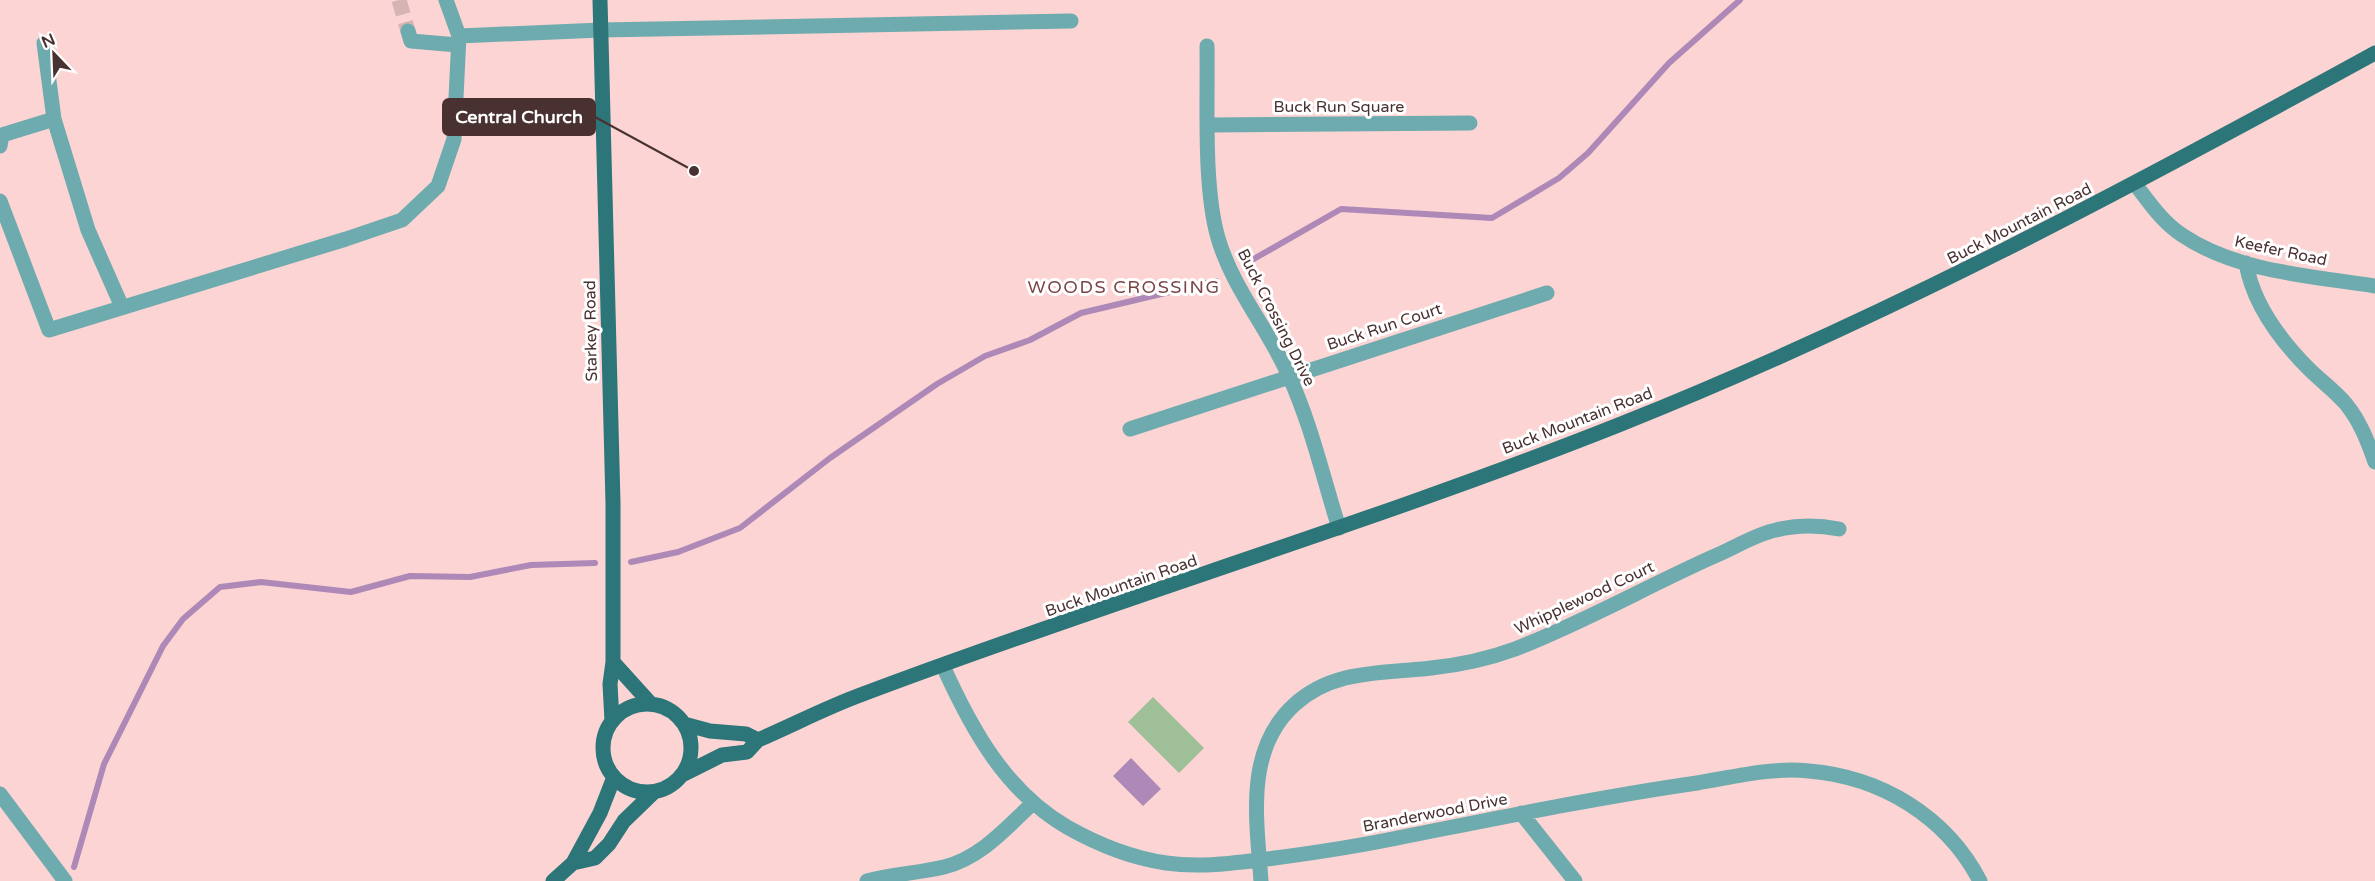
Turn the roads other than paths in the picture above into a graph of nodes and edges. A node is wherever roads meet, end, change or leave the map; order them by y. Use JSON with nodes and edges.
{"nodes":[{"id":1,"x":446,"y":0,"type":"edge"},
{"id":2,"x":600,"y":0,"type":"edge"},
{"id":3,"x":1071,"y":21,"type":"dead end"},
{"id":4,"x":601,"y":30,"type":"junction"},
{"id":5,"x":408,"y":31,"type":"dead end"},
{"id":6,"x":458,"y":40,"type":"junction"},
{"id":7,"x":44,"y":43,"type":"dead end"},
{"id":8,"x":1207,"y":46,"type":"dead end"},
{"id":9,"x":2375,"y":53,"type":"edge"},
{"id":10,"x":54,"y":119,"type":"junction"},
{"id":11,"x":1470,"y":123,"type":"dead end"},
{"id":12,"x":1209,"y":125,"type":"junction"},
{"id":13,"x":0,"y":146,"type":"edge"},
{"id":14,"x":2135,"y":184,"type":"junction"},
{"id":15,"x":0,"y":201,"type":"edge"},
{"id":16,"x":2246,"y":263,"type":"junction"},
{"id":17,"x":2375,"y":286,"type":"edge"},
{"id":18,"x":1547,"y":293,"type":"dead end"},
{"id":19,"x":122,"y":308,"type":"junction"},
{"id":20,"x":1289,"y":375,"type":"junction"},
{"id":21,"x":1130,"y":429,"type":"dead end"},
{"id":22,"x":2375,"y":462,"type":"edge"},
{"id":23,"x":1339,"y":528,"type":"junction"},
{"id":24,"x":1839,"y":529,"type":"dead end"},
{"id":25,"x":613,"y":662,"type":"junction"},
{"id":26,"x":943,"y":666,"type":"junction"},
{"id":27,"x":651,"y":704,"type":"junction"},
{"id":28,"x":612,"y":722,"type":"junction"},
{"id":29,"x":684,"y":724,"type":"junction"},
{"id":30,"x":758,"y":740,"type":"junction"},
{"id":31,"x":682,"y":775,"type":"junction"},
{"id":32,"x":614,"y":777,"type":"junction"},
{"id":33,"x":654,"y":792,"type":"junction"},
{"id":34,"x":0,"y":795,"type":"edge"},
{"id":35,"x":1033,"y":803,"type":"junction"},
{"id":36,"x":1521,"y":813,"type":"junction"},
{"id":37,"x":1260,"y":860,"type":"junction"},
{"id":38,"x":573,"y":863,"type":"junction"},
{"id":39,"x":65,"y":881,"type":"edge"},
{"id":40,"x":553,"y":881,"type":"edge"},
{"id":41,"x":867,"y":881,"type":"edge"},
{"id":42,"x":1261,"y":881,"type":"edge"},
{"id":43,"x":1575,"y":881,"type":"edge"},
{"id":44,"x":1980,"y":881,"type":"edge"}],
"edges":[{"from":1,"to":6,"type":"street"},
{"from":2,"to":4,"type":"main road","name":"Starkey Road"},
{"from":3,"to":4,"type":"street"},
{"from":4,"to":6,"type":"street"},
{"from":4,"to":25,"type":"main road","name":"Starkey Road"},
{"from":5,"to":6,"type":"street"},
{"from":6,"to":19,"type":"street"},
{"from":7,"to":10,"type":"street"},
{"from":8,"to":12,"type":"street","name":"Buck Crossing Drive"},
{"from":9,"to":14,"type":"main road","name":"Buck Mountain Road"},
{"from":10,"to":13,"type":"street"},
{"from":10,"to":19,"type":"street"},
{"from":11,"to":12,"type":"street","name":"Buck Run Square"},
{"from":12,"to":20,"type":"street","name":"Buck Crossing Drive"},
{"from":14,"to":16,"type":"street","name":"Keefer Road"},
{"from":14,"to":23,"type":"main road","name":"Buck Mountain Road"},
{"from":15,"to":19,"type":"street"},
{"from":16,"to":17,"type":"street","name":"Keefer Road"},
{"from":16,"to":22,"type":"street"},
{"from":18,"to":20,"type":"street","name":"Buck Run Court"},
{"from":20,"to":21,"type":"street","name":"Buck Run Court"},
{"from":20,"to":23,"type":"street","name":"Buck Crossing Drive"},
{"from":23,"to":26,"type":"main road","name":"Buck Mountain Road"},
{"from":24,"to":37,"type":"street","name":"Whipplewood Court"},
{"from":25,"to":27,"type":"main road"},
{"from":25,"to":28,"type":"main road","name":"Starkey Road"},
{"from":26,"to":30,"type":"main road","name":"Buck Mountain Road"},
{"from":26,"to":35,"type":"street","name":"Branderwood Drive"},
{"from":27,"to":28,"type":"main road"},
{"from":27,"to":29,"type":"main road"},
{"from":28,"to":32,"type":"main road"},
{"from":29,"to":30,"type":"main road"},
{"from":29,"to":31,"type":"main road"},
{"from":30,"to":31,"type":"main road","name":"Buck Mountain Road"},
{"from":31,"to":33,"type":"main road"},
{"from":32,"to":33,"type":"main road"},
{"from":32,"to":38,"type":"main road"},
{"from":33,"to":38,"type":"main road"},
{"from":34,"to":39,"type":"street"},
{"from":35,"to":37,"type":"street","name":"Branderwood Drive"},
{"from":35,"to":41,"type":"street"},
{"from":36,"to":37,"type":"street","name":"Branderwood Drive"},
{"from":36,"to":43,"type":"street"},
{"from":36,"to":44,"type":"street","name":"Branderwood Drive"},
{"from":37,"to":42,"type":"street","name":"Whipplewood Court"},
{"from":38,"to":40,"type":"main road"}]}
